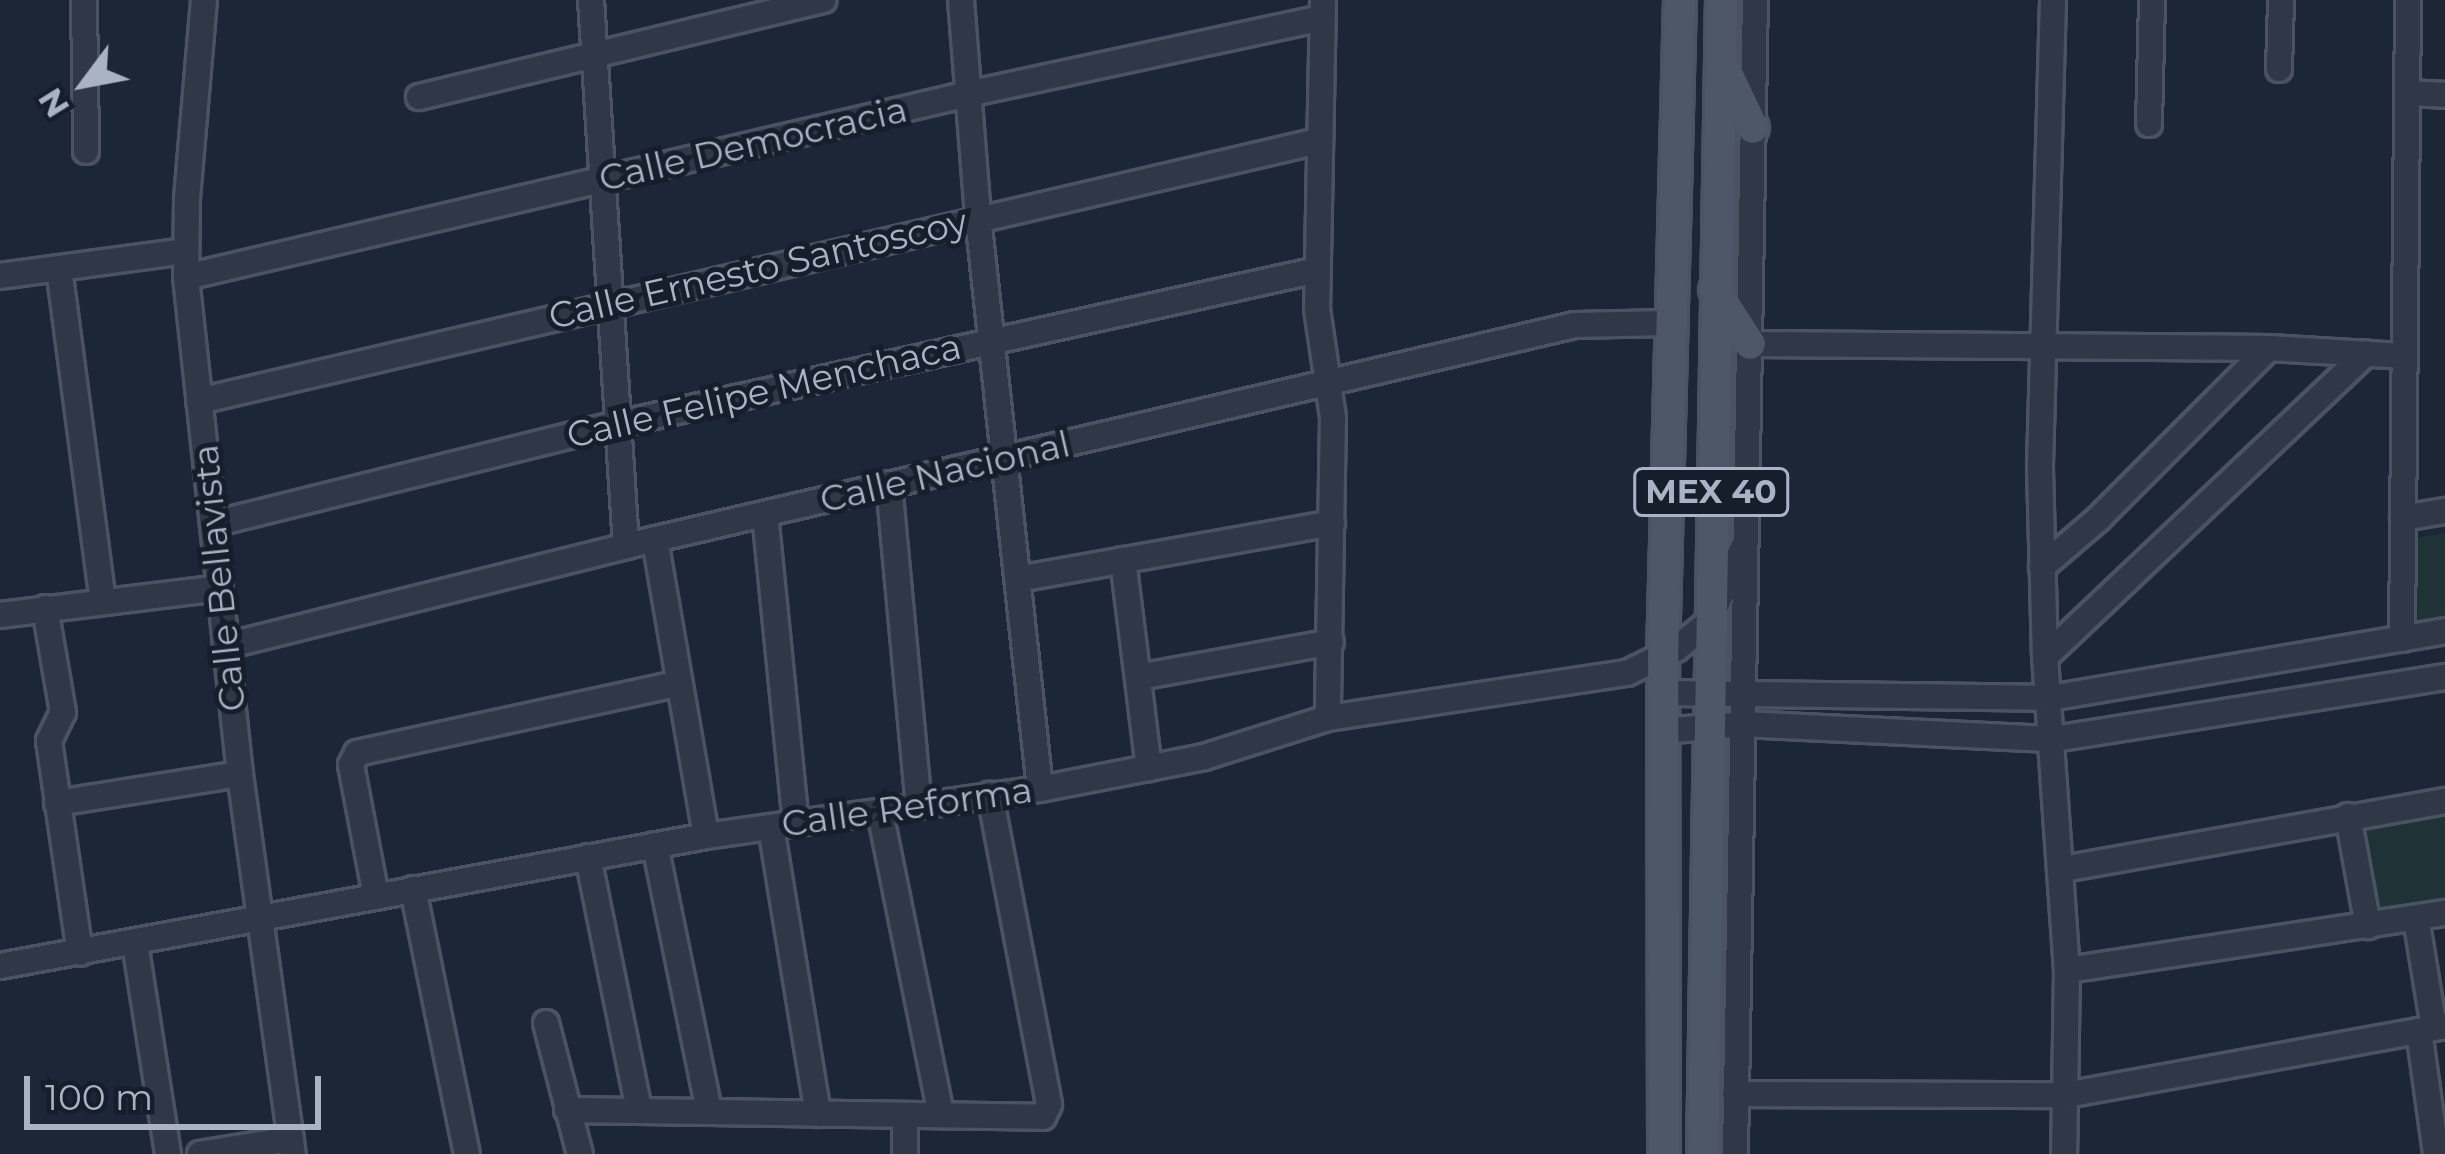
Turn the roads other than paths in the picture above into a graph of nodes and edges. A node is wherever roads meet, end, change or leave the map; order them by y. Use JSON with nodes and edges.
{"nodes":[{"id":1,"x":84,"y":0,"type":"edge"},
{"id":2,"x":204,"y":0,"type":"edge"},
{"id":3,"x":590,"y":0,"type":"edge"},
{"id":4,"x":824,"y":0,"type":"edge"},
{"id":5,"x":961,"y":0,"type":"edge"},
{"id":6,"x":1680,"y":0,"type":"edge"},
{"id":7,"x":1722,"y":0,"type":"edge"},
{"id":8,"x":1755,"y":0,"type":"edge"},
{"id":9,"x":2053,"y":0,"type":"edge"},
{"id":10,"x":2152,"y":0,"type":"edge"},
{"id":11,"x":2281,"y":0,"type":"edge"},
{"id":12,"x":2408,"y":0,"type":"edge"},
{"id":13,"x":1322,"y":9,"type":"edge"},
{"id":14,"x":594,"y":57,"type":"junction"},
{"id":15,"x":1723,"y":65,"type":"junction"},
{"id":16,"x":2278,"y":69,"type":"dead end"},
{"id":17,"x":2409,"y":93,"type":"junction"},
{"id":18,"x":968,"y":94,"type":"junction"},
{"id":19,"x":2445,"y":95,"type":"edge"},
{"id":20,"x":419,"y":97,"type":"dead end"},
{"id":21,"x":2149,"y":124,"type":"dead end"},
{"id":22,"x":1754,"y":128,"type":"junction"},
{"id":23,"x":1318,"y":141,"type":"junction"},
{"id":24,"x":86,"y":151,"type":"dead end"},
{"id":25,"x":603,"y":178,"type":"junction"},
{"id":26,"x":978,"y":217,"type":"junction"},
{"id":27,"x":185,"y":251,"type":"junction"},
{"id":28,"x":59,"y":268,"type":"junction"},
{"id":29,"x":1317,"y":270,"type":"junction"},
{"id":30,"x":0,"y":276,"type":"edge"},
{"id":31,"x":186,"y":278,"type":"junction"},
{"id":32,"x":1715,"y":290,"type":"junction"},
{"id":33,"x":612,"y":303,"type":"junction"},
{"id":34,"x":1668,"y":322,"type":"junction"},
{"id":35,"x":993,"y":338,"type":"junction"},
{"id":36,"x":1750,"y":344,"type":"junction"},
{"id":37,"x":2042,"y":346,"type":"junction"},
{"id":38,"x":2269,"y":347,"type":"junction"},
{"id":39,"x":2366,"y":353,"type":"junction"},
{"id":40,"x":2402,"y":356,"type":"junction"},
{"id":41,"x":1327,"y":386,"type":"junction"},
{"id":42,"x":200,"y":401,"type":"junction"},
{"id":43,"x":618,"y":424,"type":"junction"},
{"id":44,"x":1005,"y":458,"type":"junction"},
{"id":45,"x":889,"y":484,"type":"junction"},
{"id":46,"x":2445,"y":511,"type":"edge"},
{"id":47,"x":765,"y":514,"type":"junction"},
{"id":48,"x":2402,"y":518,"type":"junction"},
{"id":49,"x":1332,"y":523,"type":"junction"},
{"id":50,"x":213,"y":524,"type":"junction"},
{"id":51,"x":655,"y":540,"type":"junction"},
{"id":52,"x":1746,"y":541,"type":"junction"},
{"id":53,"x":626,"y":546,"type":"junction"},
{"id":54,"x":1123,"y":560,"type":"junction"},
{"id":55,"x":2042,"y":566,"type":"junction"},
{"id":56,"x":1018,"y":579,"type":"junction"},
{"id":57,"x":219,"y":588,"type":"junction"},
{"id":58,"x":103,"y":600,"type":"junction"},
{"id":59,"x":45,"y":608,"type":"junction"},
{"id":60,"x":0,"y":615,"type":"edge"},
{"id":61,"x":1708,"y":622,"type":"junction"},
{"id":62,"x":2445,"y":631,"type":"edge"},
{"id":63,"x":2402,"y":639,"type":"junction"},
{"id":64,"x":1331,"y":642,"type":"junction"},
{"id":65,"x":2374,"y":644,"type":"junction"},
{"id":66,"x":226,"y":646,"type":"junction"},
{"id":67,"x":2045,"y":657,"type":"junction"},
{"id":68,"x":1663,"y":658,"type":"junction"},
{"id":69,"x":1139,"y":676,"type":"junction"},
{"id":70,"x":2445,"y":677,"type":"edge"},
{"id":71,"x":680,"y":683,"type":"junction"},
{"id":72,"x":2381,"y":688,"type":"junction"},
{"id":73,"x":1662,"y":693,"type":"junction"},
{"id":74,"x":1743,"y":695,"type":"junction"},
{"id":75,"x":2050,"y":698,"type":"junction"},
{"id":76,"x":1708,"y":710,"type":"junction"},
{"id":77,"x":1328,"y":718,"type":"junction"},
{"id":78,"x":1743,"y":724,"type":"junction"},
{"id":79,"x":1662,"y":731,"type":"junction"},
{"id":80,"x":2054,"y":739,"type":"junction"},
{"id":81,"x":1149,"y":768,"type":"junction"},
{"id":82,"x":240,"y":774,"type":"junction"},
{"id":83,"x":1040,"y":789,"type":"junction"},
{"id":84,"x":989,"y":795,"type":"junction"},
{"id":85,"x":2445,"y":801,"type":"edge"},
{"id":86,"x":58,"y":802,"type":"junction"},
{"id":87,"x":919,"y":806,"type":"junction"},
{"id":88,"x":880,"y":812,"type":"junction"},
{"id":89,"x":2348,"y":816,"type":"junction"},
{"id":90,"x":783,"y":825,"type":"junction"},
{"id":91,"x":706,"y":836,"type":"junction"},
{"id":92,"x":655,"y":845,"type":"junction"},
{"id":93,"x":588,"y":857,"type":"junction"},
{"id":94,"x":2063,"y":869,"type":"junction"},
{"id":95,"x":413,"y":889,"type":"junction"},
{"id":96,"x":376,"y":896,"type":"junction"},
{"id":97,"x":2445,"y":913,"type":"edge"},
{"id":98,"x":260,"y":918,"type":"junction"},
{"id":99,"x":2416,"y":918,"type":"junction"},
{"id":100,"x":2368,"y":926,"type":"junction"},
{"id":101,"x":135,"y":943,"type":"junction"},
{"id":102,"x":80,"y":953,"type":"junction"},
{"id":103,"x":0,"y":966,"type":"edge"},
{"id":104,"x":2067,"y":970,"type":"junction"},
{"id":105,"x":547,"y":1023,"type":"dead end"},
{"id":106,"x":2432,"y":1029,"type":"edge"},
{"id":107,"x":1736,"y":1094,"type":"junction"},
{"id":108,"x":2066,"y":1095,"type":"junction"},
{"id":109,"x":639,"y":1109,"type":"junction"},
{"id":110,"x":567,"y":1110,"type":"junction"},
{"id":111,"x":709,"y":1110,"type":"junction"},
{"id":112,"x":818,"y":1114,"type":"junction"},
{"id":113,"x":941,"y":1114,"type":"junction"},
{"id":114,"x":905,"y":1115,"type":"junction"},
{"id":115,"x":292,"y":1147,"type":"edge"},
{"id":116,"x":2445,"y":1151,"type":"edge"},
{"id":117,"x":2432,"y":1153,"type":"edge"},
{"id":118,"x":168,"y":1154,"type":"edge"},
{"id":119,"x":200,"y":1154,"type":"edge"},
{"id":120,"x":467,"y":1154,"type":"edge"},
{"id":121,"x":580,"y":1154,"type":"edge"},
{"id":122,"x":905,"y":1154,"type":"edge"},
{"id":123,"x":1664,"y":1154,"type":"edge"},
{"id":124,"x":1703,"y":1154,"type":"edge"},
{"id":125,"x":1735,"y":1154,"type":"edge"},
{"id":126,"x":2064,"y":1154,"type":"edge"}],
"edges":[{"from":1,"to":24,"type":"street"},
{"from":2,"to":27,"type":"street","name":"Calle Bellavista"},
{"from":3,"to":14,"type":"street"},
{"from":4,"to":14,"type":"street"},
{"from":5,"to":18,"type":"street"},
{"from":6,"to":34,"type":"main road","number":"MEX 40"},
{"from":7,"to":15,"type":"main road","number":"MEX 40"},
{"from":8,"to":22,"type":"street"},
{"from":9,"to":37,"type":"street"},
{"from":10,"to":21,"type":"street"},
{"from":11,"to":16,"type":"street"},
{"from":12,"to":17,"type":"street"},
{"from":13,"to":18,"type":"street","name":"Calle Democracia"},
{"from":13,"to":23,"type":"street"},
{"from":14,"to":20,"type":"street"},
{"from":14,"to":25,"type":"street"},
{"from":15,"to":22,"type":"main road"},
{"from":15,"to":32,"type":"main road","number":"MEX 40"},
{"from":17,"to":19,"type":"street"},
{"from":17,"to":40,"type":"street"},
{"from":18,"to":25,"type":"street","name":"Calle Democracia"},
{"from":18,"to":26,"type":"street"},
{"from":22,"to":36,"type":"street"},
{"from":23,"to":26,"type":"street","name":"Calle Ernesto Santoscoy"},
{"from":23,"to":29,"type":"street"},
{"from":25,"to":31,"type":"street","name":"Calle Democracia"},
{"from":25,"to":33,"type":"street"},
{"from":26,"to":33,"type":"street","name":"Calle Ernesto Santoscoy"},
{"from":26,"to":35,"type":"street"},
{"from":27,"to":28,"type":"street"},
{"from":27,"to":31,"type":"street","name":"Calle Bellavista"},
{"from":28,"to":30,"type":"street"},
{"from":28,"to":58,"type":"street"},
{"from":29,"to":35,"type":"street","name":"Calle Felipe Menchaca"},
{"from":29,"to":41,"type":"street"},
{"from":31,"to":42,"type":"street","name":"Calle Bellavista"},
{"from":32,"to":36,"type":"main road"},
{"from":32,"to":61,"type":"main road","number":"MEX 40"},
{"from":33,"to":42,"type":"street","name":"Calle Ernesto Santoscoy"},
{"from":33,"to":43,"type":"street"},
{"from":34,"to":41,"type":"street","name":"Calle Nacional"},
{"from":34,"to":68,"type":"main road","number":"MEX 40"},
{"from":35,"to":43,"type":"street","name":"Calle Felipe Menchaca"},
{"from":35,"to":44,"type":"street"},
{"from":36,"to":37,"type":"street"},
{"from":36,"to":52,"type":"street"},
{"from":37,"to":38,"type":"street"},
{"from":37,"to":55,"type":"street"},
{"from":38,"to":39,"type":"street"},
{"from":38,"to":55,"type":"street"},
{"from":39,"to":40,"type":"street"},
{"from":39,"to":67,"type":"street"},
{"from":40,"to":48,"type":"street"},
{"from":41,"to":44,"type":"street","name":"Calle Nacional"},
{"from":41,"to":49,"type":"street"},
{"from":42,"to":50,"type":"street","name":"Calle Bellavista"},
{"from":43,"to":50,"type":"street","name":"Calle Felipe Menchaca"},
{"from":43,"to":53,"type":"street"},
{"from":44,"to":45,"type":"street","name":"Calle Nacional"},
{"from":44,"to":56,"type":"street"},
{"from":45,"to":47,"type":"street","name":"Calle Nacional"},
{"from":45,"to":87,"type":"street"},
{"from":46,"to":48,"type":"street"},
{"from":47,"to":51,"type":"street","name":"Calle Nacional"},
{"from":47,"to":90,"type":"street"},
{"from":48,"to":63,"type":"street"},
{"from":49,"to":54,"type":"street"},
{"from":49,"to":64,"type":"street"},
{"from":50,"to":57,"type":"street","name":"Calle Bellavista"},
{"from":51,"to":53,"type":"street","name":"Calle Nacional"},
{"from":51,"to":71,"type":"street"},
{"from":52,"to":61,"type":"street","name":"Calle Reforma"},
{"from":52,"to":74,"type":"street"},
{"from":53,"to":66,"type":"street","name":"Calle Nacional"},
{"from":54,"to":56,"type":"street"},
{"from":54,"to":69,"type":"street"},
{"from":55,"to":67,"type":"street"},
{"from":56,"to":83,"type":"street"},
{"from":57,"to":58,"type":"street"},
{"from":57,"to":66,"type":"street","name":"Calle Bellavista"},
{"from":58,"to":59,"type":"street"},
{"from":59,"to":60,"type":"street"},
{"from":59,"to":86,"type":"street"},
{"from":61,"to":68,"type":"street","name":"Calle Reforma"},
{"from":61,"to":76,"type":"main road","number":"MEX 40"},
{"from":62,"to":63,"type":"street"},
{"from":63,"to":65,"type":"street"},
{"from":64,"to":69,"type":"street"},
{"from":64,"to":77,"type":"street"},
{"from":65,"to":72,"type":"street"},
{"from":65,"to":75,"type":"street"},
{"from":66,"to":82,"type":"street","name":"Calle Bellavista"},
{"from":67,"to":75,"type":"street"},
{"from":68,"to":73,"type":"main road","number":"MEX 40"},
{"from":68,"to":77,"type":"street","name":"Calle Reforma"},
{"from":69,"to":81,"type":"street"},
{"from":70,"to":72,"type":"street"},
{"from":71,"to":91,"type":"street"},
{"from":71,"to":96,"type":"street"},
{"from":72,"to":80,"type":"street"},
{"from":73,"to":76,"type":"street"},
{"from":73,"to":79,"type":"main road","number":"MEX 40"},
{"from":74,"to":75,"type":"street"},
{"from":74,"to":76,"type":"street"},
{"from":74,"to":78,"type":"street"},
{"from":75,"to":80,"type":"street"},
{"from":76,"to":78,"type":"street"},
{"from":76,"to":79,"type":"street"},
{"from":76,"to":124,"type":"main road","number":"MEX 40"},
{"from":77,"to":81,"type":"street","name":"Calle Reforma"},
{"from":78,"to":80,"type":"street"},
{"from":78,"to":107,"type":"street"},
{"from":79,"to":123,"type":"main road","number":"MEX 40"},
{"from":80,"to":94,"type":"street"},
{"from":81,"to":83,"type":"street","name":"Calle Reforma"},
{"from":82,"to":86,"type":"street"},
{"from":82,"to":98,"type":"street","name":"Calle Bellavista"},
{"from":83,"to":84,"type":"street","name":"Calle Reforma"},
{"from":84,"to":87,"type":"street","name":"Calle Reforma"},
{"from":84,"to":113,"type":"street"},
{"from":85,"to":89,"type":"street"},
{"from":86,"to":102,"type":"street"},
{"from":87,"to":88,"type":"street","name":"Calle Reforma"},
{"from":88,"to":90,"type":"street","name":"Calle Reforma"},
{"from":88,"to":113,"type":"street"},
{"from":89,"to":94,"type":"street"},
{"from":89,"to":100,"type":"street"},
{"from":90,"to":91,"type":"street","name":"Calle Reforma"},
{"from":90,"to":112,"type":"street"},
{"from":91,"to":92,"type":"street","name":"Calle Reforma"},
{"from":92,"to":93,"type":"street","name":"Calle Reforma"},
{"from":92,"to":111,"type":"street"},
{"from":93,"to":95,"type":"street","name":"Calle Reforma"},
{"from":93,"to":109,"type":"street"},
{"from":94,"to":104,"type":"street"},
{"from":95,"to":96,"type":"street","name":"Calle Reforma"},
{"from":95,"to":120,"type":"street"},
{"from":96,"to":98,"type":"street","name":"Calle Reforma"},
{"from":97,"to":99,"type":"street"},
{"from":98,"to":101,"type":"street","name":"Calle Reforma"},
{"from":98,"to":115,"type":"street","name":"Calle Bellavista"},
{"from":99,"to":100,"type":"street"},
{"from":99,"to":106,"type":"street"},
{"from":100,"to":104,"type":"street"},
{"from":101,"to":102,"type":"street","name":"Calle Reforma"},
{"from":101,"to":118,"type":"street"},
{"from":102,"to":103,"type":"street","name":"Calle Reforma"},
{"from":104,"to":108,"type":"street"},
{"from":105,"to":110,"type":"street"},
{"from":106,"to":108,"type":"street"},
{"from":106,"to":117,"type":"street"},
{"from":107,"to":108,"type":"street"},
{"from":107,"to":125,"type":"street"},
{"from":108,"to":126,"type":"street"},
{"from":109,"to":110,"type":"street"},
{"from":109,"to":111,"type":"street"},
{"from":110,"to":121,"type":"street"},
{"from":111,"to":112,"type":"street"},
{"from":112,"to":114,"type":"street"},
{"from":113,"to":114,"type":"street"},
{"from":114,"to":122,"type":"street"},
{"from":115,"to":119,"type":"street"},
{"from":116,"to":117,"type":"street"}]}
